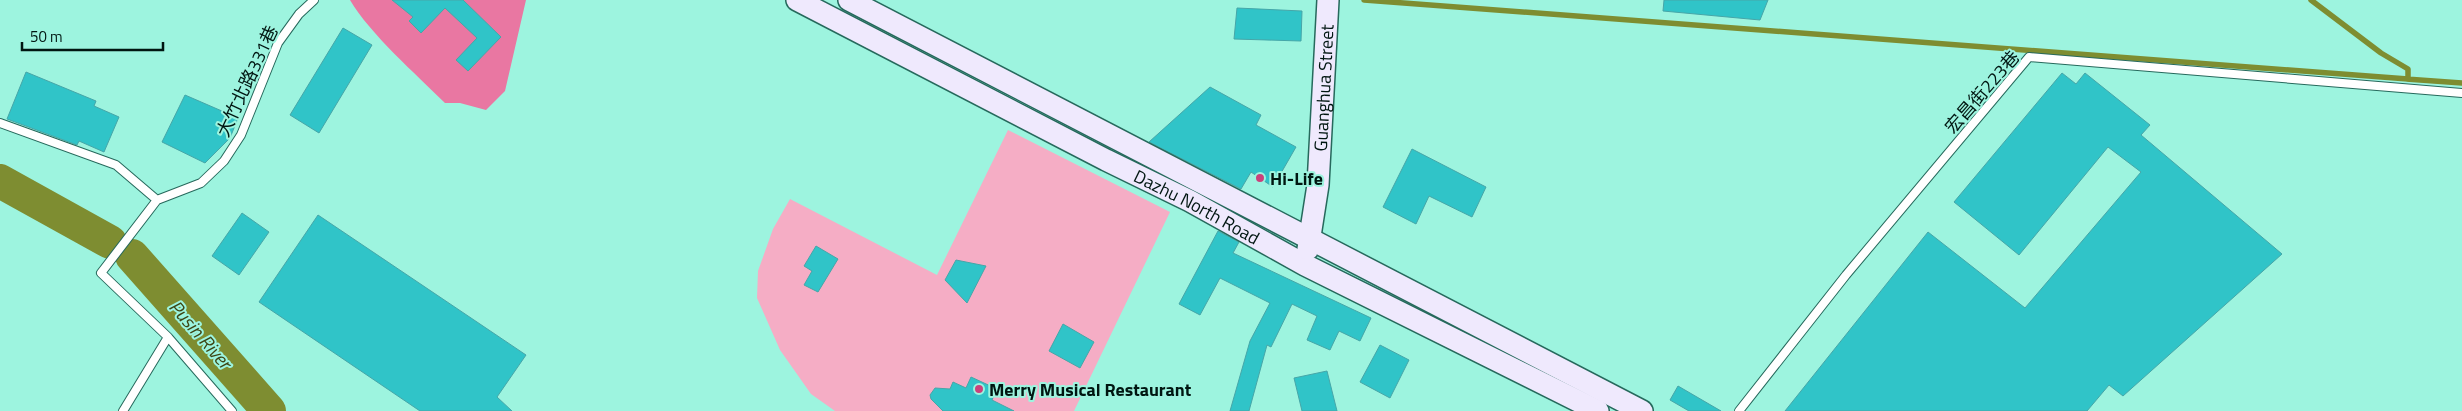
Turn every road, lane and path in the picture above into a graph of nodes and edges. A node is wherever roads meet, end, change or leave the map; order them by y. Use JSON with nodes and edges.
{"nodes":[{"id":1,"x":314,"y":0,"type":"edge"},
{"id":2,"x":797,"y":0,"type":"edge"},
{"id":3,"x":1328,"y":0,"type":"edge"},
{"id":4,"x":859,"y":2,"type":"edge"},
{"id":5,"x":2462,"y":93,"type":"edge"},
{"id":6,"x":0,"y":123,"type":"edge"},
{"id":7,"x":157,"y":200,"type":"junction"},
{"id":8,"x":1310,"y":237,"type":"junction"},
{"id":9,"x":1305,"y":264,"type":"junction"},
{"id":10,"x":168,"y":337,"type":"junction"},
{"id":11,"x":124,"y":411,"type":"edge"},
{"id":12,"x":232,"y":411,"type":"edge"},
{"id":13,"x":1598,"y":411,"type":"edge"},
{"id":14,"x":1642,"y":411,"type":"edge"},
{"id":15,"x":1740,"y":411,"type":"edge"}],
"edges":[{"from":1,"to":7,"type":"lane","name":"大竹北路331巷"},
{"from":2,"to":9,"type":"street","name":"Dazhu North Road"},
{"from":3,"to":8,"type":"street","name":"Guanghua Street"},
{"from":4,"to":8,"type":"street","name":"Dazhu North Road"},
{"from":5,"to":15,"type":"lane","name":"宏昌街223巷"},
{"from":6,"to":7,"type":"lane"},
{"from":7,"to":10,"type":"lane"},
{"from":8,"to":9,"type":"street","name":"Guanghua Street"},
{"from":8,"to":14,"type":"street","name":"Dazhu North Road"},
{"from":9,"to":13,"type":"street","name":"Dazhu North Road"},
{"from":10,"to":11,"type":"lane"},
{"from":10,"to":12,"type":"lane"}]}
